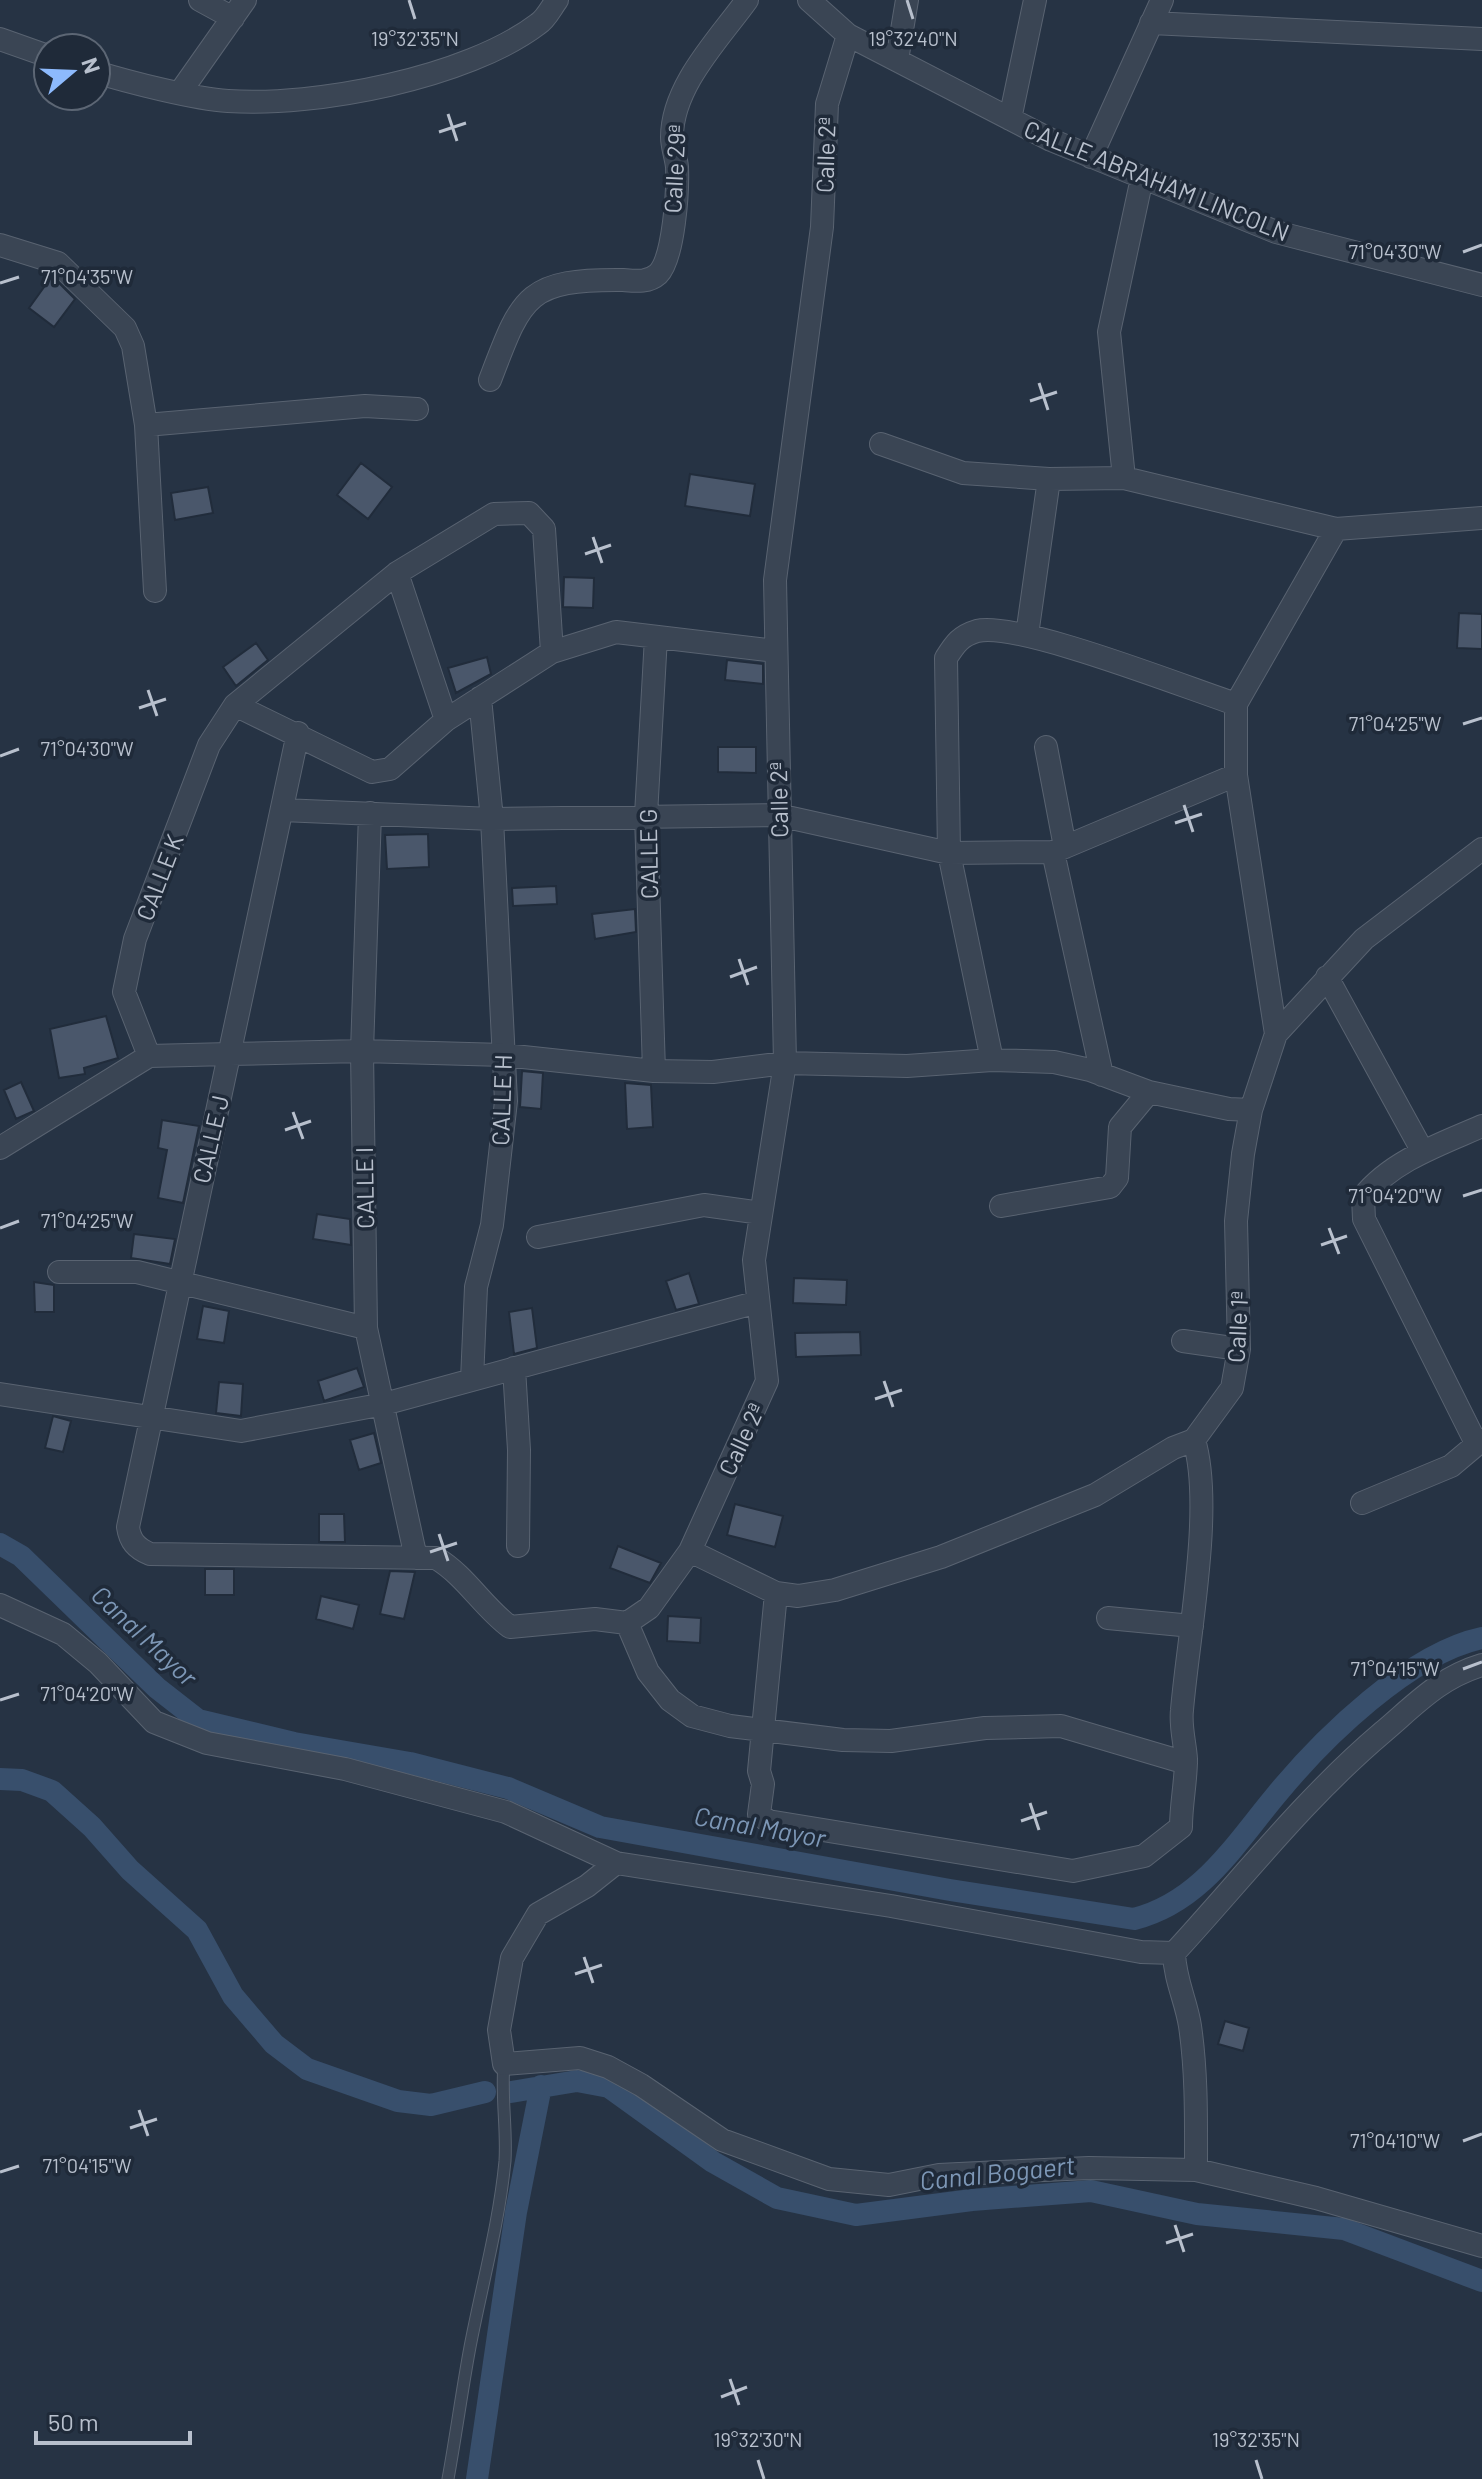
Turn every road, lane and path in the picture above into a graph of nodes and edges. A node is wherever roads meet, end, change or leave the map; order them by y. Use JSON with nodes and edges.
{"nodes":[{"id":1,"x":200,"y":0,"type":"edge"},
{"id":2,"x":557,"y":0,"type":"edge"},
{"id":3,"x":747,"y":0,"type":"edge"},
{"id":4,"x":809,"y":0,"type":"edge"},
{"id":5,"x":907,"y":0,"type":"edge"},
{"id":6,"x":1035,"y":0,"type":"edge"},
{"id":7,"x":1162,"y":0,"type":"edge"},
{"id":8,"x":239,"y":9,"type":"edge"},
{"id":9,"x":1151,"y":23,"type":"junction"},
{"id":10,"x":848,"y":35,"type":"junction"},
{"id":11,"x":0,"y":39,"type":"edge"},
{"id":12,"x":1482,"y":39,"type":"edge"},
{"id":13,"x":32,"y":50,"type":"edge"},
{"id":14,"x":897,"y":60,"type":"junction"},
{"id":15,"x":112,"y":76,"type":"edge"},
{"id":16,"x":181,"y":91,"type":"junction"},
{"id":17,"x":1010,"y":119,"type":"junction"},
{"id":18,"x":1091,"y":157,"type":"junction"},
{"id":19,"x":1142,"y":178,"type":"junction"},
{"id":20,"x":0,"y":245,"type":"edge"},
{"id":21,"x":1482,"y":285,"type":"edge"},
{"id":22,"x":490,"y":380,"type":"dead end"},
{"id":23,"x":417,"y":409,"type":"dead end"},
{"id":24,"x":146,"y":425,"type":"junction"},
{"id":25,"x":881,"y":444,"type":"dead end"},
{"id":26,"x":1124,"y":478,"type":"junction"},
{"id":27,"x":1049,"y":479,"type":"junction"},
{"id":28,"x":1482,"y":518,"type":"edge"},
{"id":29,"x":1336,"y":529,"type":"junction"},
{"id":30,"x":397,"y":573,"type":"junction"},
{"id":31,"x":155,"y":591,"type":"dead end"},
{"id":32,"x":1027,"y":635,"type":"junction"},
{"id":33,"x":656,"y":637,"type":"junction"},
{"id":34,"x":776,"y":651,"type":"junction"},
{"id":35,"x":552,"y":652,"type":"junction"},
{"id":36,"x":480,"y":698,"type":"junction"},
{"id":37,"x":1236,"y":704,"type":"junction"},
{"id":38,"x":235,"y":705,"type":"junction"},
{"id":39,"x":446,"y":720,"type":"junction"},
{"id":40,"x":298,"y":733,"type":"junction"},
{"id":41,"x":1046,"y":747,"type":"dead end"},
{"id":42,"x":1236,"y":775,"type":"junction"},
{"id":43,"x":282,"y":810,"type":"junction"},
{"id":44,"x":370,"y":813,"type":"junction"},
{"id":45,"x":646,"y":815,"type":"junction"},
{"id":46,"x":778,"y":815,"type":"junction"},
{"id":47,"x":492,"y":819,"type":"junction"},
{"id":48,"x":1482,"y":849,"type":"edge"},
{"id":49,"x":1059,"y":850,"type":"junction"},
{"id":50,"x":949,"y":853,"type":"junction"},
{"id":51,"x":1327,"y":977,"type":"junction"},
{"id":52,"x":1276,"y":1034,"type":"junction"},
{"id":53,"x":362,"y":1051,"type":"junction"},
{"id":54,"x":229,"y":1054,"type":"junction"},
{"id":55,"x":504,"y":1055,"type":"junction"},
{"id":56,"x":149,"y":1056,"type":"junction"},
{"id":57,"x":992,"y":1060,"type":"junction"},
{"id":58,"x":785,"y":1063,"type":"junction"},
{"id":59,"x":654,"y":1071,"type":"junction"},
{"id":60,"x":1102,"y":1075,"type":"junction"},
{"id":61,"x":1149,"y":1092,"type":"junction"},
{"id":62,"x":1251,"y":1110,"type":"junction"},
{"id":63,"x":1482,"y":1126,"type":"edge"},
{"id":64,"x":0,"y":1148,"type":"edge"},
{"id":65,"x":1423,"y":1152,"type":"junction"},
{"id":66,"x":1001,"y":1206,"type":"dead end"},
{"id":67,"x":761,"y":1213,"type":"junction"},
{"id":68,"x":538,"y":1237,"type":"dead end"},
{"id":69,"x":59,"y":1272,"type":"dead end"},
{"id":70,"x":178,"y":1282,"type":"junction"},
{"id":71,"x":758,"y":1302,"type":"junction"},
{"id":72,"x":366,"y":1328,"type":"junction"},
{"id":73,"x":1183,"y":1341,"type":"dead end"},
{"id":74,"x":1239,"y":1349,"type":"junction"},
{"id":75,"x":514,"y":1368,"type":"junction"},
{"id":76,"x":472,"y":1380,"type":"junction"},
{"id":77,"x":0,"y":1394,"type":"edge"},
{"id":78,"x":384,"y":1404,"type":"junction"},
{"id":79,"x":151,"y":1417,"type":"junction"},
{"id":80,"x":1194,"y":1440,"type":"junction"},
{"id":81,"x":1479,"y":1441,"type":"edge"},
{"id":82,"x":1362,"y":1503,"type":"dead end"},
{"id":83,"x":518,"y":1546,"type":"dead end"},
{"id":84,"x":690,"y":1551,"type":"junction"},
{"id":85,"x":416,"y":1558,"type":"junction"},
{"id":86,"x":776,"y":1593,"type":"junction"},
{"id":87,"x":0,"y":1605,"type":"edge"},
{"id":88,"x":1108,"y":1618,"type":"dead end"},
{"id":89,"x":627,"y":1623,"type":"junction"},
{"id":90,"x":1192,"y":1626,"type":"junction"},
{"id":91,"x":1482,"y":1665,"type":"edge"},
{"id":92,"x":766,"y":1733,"type":"junction"},
{"id":93,"x":1186,"y":1763,"type":"junction"},
{"id":94,"x":616,"y":1863,"type":"junction"},
{"id":95,"x":1174,"y":1953,"type":"junction"},
{"id":96,"x":504,"y":2064,"type":"junction"},
{"id":97,"x":1196,"y":2170,"type":"junction"},
{"id":98,"x":1482,"y":2246,"type":"edge"},
{"id":99,"x":448,"y":2479,"type":"edge"}],
"edges":[{"from":1,"to":8,"type":"street"},
{"from":2,"to":16,"type":"street"},
{"from":3,"to":22,"type":"street","name":"Calle 29ª"},
{"from":4,"to":10,"type":"street","name":"CALLE ABRAHAM LINCOLN"},
{"from":5,"to":14,"type":"street"},
{"from":6,"to":17,"type":"street"},
{"from":7,"to":9,"type":"street"},
{"from":8,"to":16,"type":"street"},
{"from":9,"to":12,"type":"street"},
{"from":9,"to":18,"type":"street"},
{"from":10,"to":14,"type":"street","name":"CALLE ABRAHAM LINCOLN"},
{"from":10,"to":34,"type":"street","name":"Calle 2ª"},
{"from":11,"to":13,"type":"street"},
{"from":14,"to":17,"type":"street","name":"CALLE ABRAHAM LINCOLN"},
{"from":15,"to":16,"type":"street"},
{"from":17,"to":18,"type":"street","name":"CALLE ABRAHAM LINCOLN"},
{"from":18,"to":19,"type":"street","name":"CALLE ABRAHAM LINCOLN"},
{"from":19,"to":21,"type":"street","name":"CALLE ABRAHAM LINCOLN"},
{"from":19,"to":26,"type":"street"},
{"from":20,"to":24,"type":"street"},
{"from":23,"to":24,"type":"street"},
{"from":24,"to":31,"type":"street"},
{"from":25,"to":27,"type":"street"},
{"from":26,"to":27,"type":"street"},
{"from":26,"to":29,"type":"street"},
{"from":27,"to":32,"type":"street"},
{"from":28,"to":29,"type":"street"},
{"from":29,"to":37,"type":"street"},
{"from":30,"to":35,"type":"street","name":"CALLE K"},
{"from":30,"to":38,"type":"street","name":"CALLE K"},
{"from":30,"to":39,"type":"street"},
{"from":32,"to":37,"type":"street"},
{"from":32,"to":50,"type":"street"},
{"from":33,"to":34,"type":"street"},
{"from":33,"to":35,"type":"street"},
{"from":33,"to":45,"type":"street","name":"CALLE G"},
{"from":34,"to":46,"type":"street","name":"Calle 2ª"},
{"from":35,"to":36,"type":"street"},
{"from":36,"to":39,"type":"street"},
{"from":36,"to":47,"type":"street","name":"CALLE H"},
{"from":37,"to":42,"type":"street"},
{"from":38,"to":40,"type":"street"},
{"from":38,"to":56,"type":"street","name":"CALLE K"},
{"from":39,"to":40,"type":"street"},
{"from":40,"to":43,"type":"street","name":"CALLE J"},
{"from":41,"to":49,"type":"street"},
{"from":42,"to":49,"type":"street"},
{"from":42,"to":52,"type":"street"},
{"from":43,"to":44,"type":"street"},
{"from":43,"to":54,"type":"street","name":"CALLE J"},
{"from":44,"to":47,"type":"street"},
{"from":44,"to":53,"type":"street","name":"CALLE I"},
{"from":45,"to":46,"type":"street"},
{"from":45,"to":47,"type":"street"},
{"from":45,"to":59,"type":"street","name":"CALLE G"},
{"from":46,"to":50,"type":"street"},
{"from":46,"to":58,"type":"street","name":"Calle 2ª"},
{"from":47,"to":55,"type":"street","name":"CALLE H"},
{"from":48,"to":51,"type":"street","name":"Calle 1ª"},
{"from":49,"to":50,"type":"street"},
{"from":49,"to":60,"type":"street"},
{"from":50,"to":57,"type":"street"},
{"from":51,"to":52,"type":"street","name":"Calle 1ª"},
{"from":51,"to":65,"type":"street"},
{"from":52,"to":62,"type":"street","name":"Calle 1ª"},
{"from":53,"to":54,"type":"street"},
{"from":53,"to":55,"type":"street"},
{"from":53,"to":72,"type":"street","name":"CALLE I"},
{"from":54,"to":56,"type":"street"},
{"from":54,"to":70,"type":"street","name":"CALLE J"},
{"from":55,"to":59,"type":"street"},
{"from":55,"to":76,"type":"street","name":"CALLE H"},
{"from":56,"to":64,"type":"street"},
{"from":57,"to":58,"type":"street"},
{"from":57,"to":60,"type":"street"},
{"from":58,"to":59,"type":"street"},
{"from":58,"to":67,"type":"street","name":"Calle 2ª"},
{"from":60,"to":61,"type":"street"},
{"from":61,"to":62,"type":"street"},
{"from":61,"to":66,"type":"street"},
{"from":62,"to":74,"type":"street","name":"Calle 1ª"},
{"from":63,"to":65,"type":"street"},
{"from":65,"to":81,"type":"street"},
{"from":67,"to":68,"type":"street"},
{"from":67,"to":71,"type":"street","name":"Calle 2ª"},
{"from":69,"to":70,"type":"street"},
{"from":70,"to":72,"type":"street"},
{"from":70,"to":79,"type":"street","name":"CALLE J"},
{"from":71,"to":75,"type":"street"},
{"from":71,"to":84,"type":"street","name":"Calle 2ª"},
{"from":72,"to":78,"type":"street","name":"CALLE I"},
{"from":73,"to":74,"type":"street"},
{"from":74,"to":80,"type":"street","name":"Calle 1ª"},
{"from":75,"to":76,"type":"street"},
{"from":75,"to":83,"type":"street"},
{"from":76,"to":78,"type":"street"},
{"from":77,"to":79,"type":"street"},
{"from":78,"to":79,"type":"street"},
{"from":78,"to":85,"type":"street","name":"CALLE I"},
{"from":79,"to":85,"type":"street","name":"CALLE J"},
{"from":80,"to":86,"type":"street","name":"Calle 1ª"},
{"from":80,"to":90,"type":"street"},
{"from":81,"to":82,"type":"street"},
{"from":84,"to":86,"type":"street","name":"Calle 1ª"},
{"from":84,"to":89,"type":"street","name":"Calle 2ª"},
{"from":85,"to":89,"type":"street"},
{"from":86,"to":92,"type":"street"},
{"from":87,"to":94,"type":"street"},
{"from":88,"to":90,"type":"street"},
{"from":89,"to":92,"type":"street"},
{"from":90,"to":93,"type":"street"},
{"from":91,"to":95,"type":"street"},
{"from":92,"to":93,"type":"street"},
{"from":92,"to":93,"type":"street"},
{"from":94,"to":95,"type":"street"},
{"from":94,"to":96,"type":"street"},
{"from":95,"to":97,"type":"street"},
{"from":96,"to":97,"type":"street"},
{"from":96,"to":99,"type":"lane"},
{"from":97,"to":98,"type":"street"}]}
